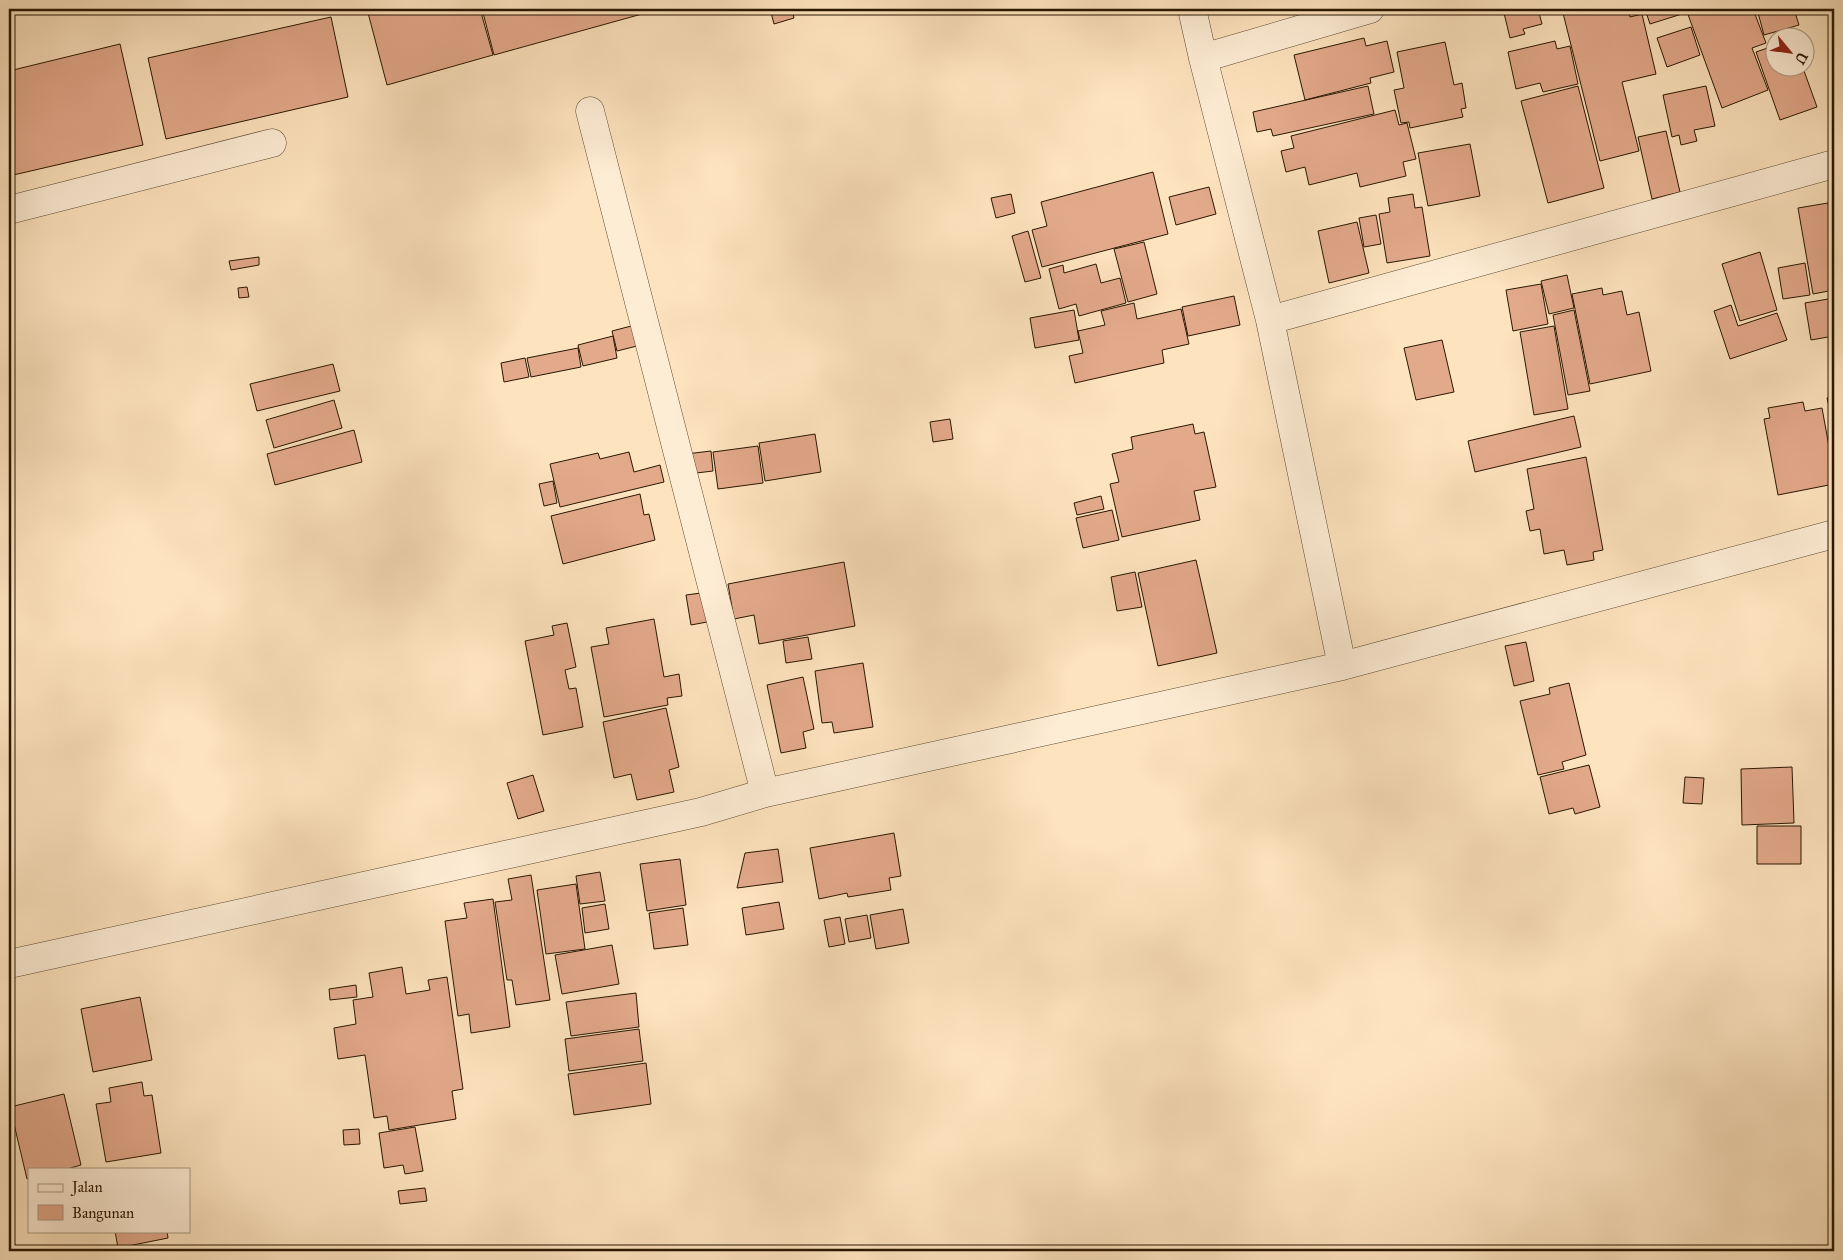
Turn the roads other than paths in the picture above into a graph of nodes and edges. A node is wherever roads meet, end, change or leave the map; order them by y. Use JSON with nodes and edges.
{"nodes":[{"id":1,"x":1192,"y":9,"type":"edge"},
{"id":2,"x":1370,"y":9,"type":"edge"},
{"id":3,"x":1203,"y":58,"type":"junction"},
{"id":4,"x":590,"y":111,"type":"dead end"},
{"id":5,"x":272,"y":143,"type":"dead end"},
{"id":6,"x":1834,"y":164,"type":"edge"},
{"id":7,"x":9,"y":210,"type":"edge"},
{"id":8,"x":1270,"y":320,"type":"junction"},
{"id":9,"x":1834,"y":534,"type":"edge"},
{"id":10,"x":1342,"y":666,"type":"junction"},
{"id":11,"x":765,"y":793,"type":"junction"},
{"id":12,"x":9,"y":964,"type":"edge"}],
"edges":[{"from":1,"to":3,"type":"street"},
{"from":2,"to":3,"type":"street"},
{"from":3,"to":8,"type":"street"},
{"from":4,"to":11,"type":"street"},
{"from":5,"to":7,"type":"street"},
{"from":6,"to":8,"type":"street"},
{"from":8,"to":10,"type":"street"},
{"from":9,"to":10,"type":"street"},
{"from":10,"to":11,"type":"street"},
{"from":11,"to":12,"type":"street"}]}
